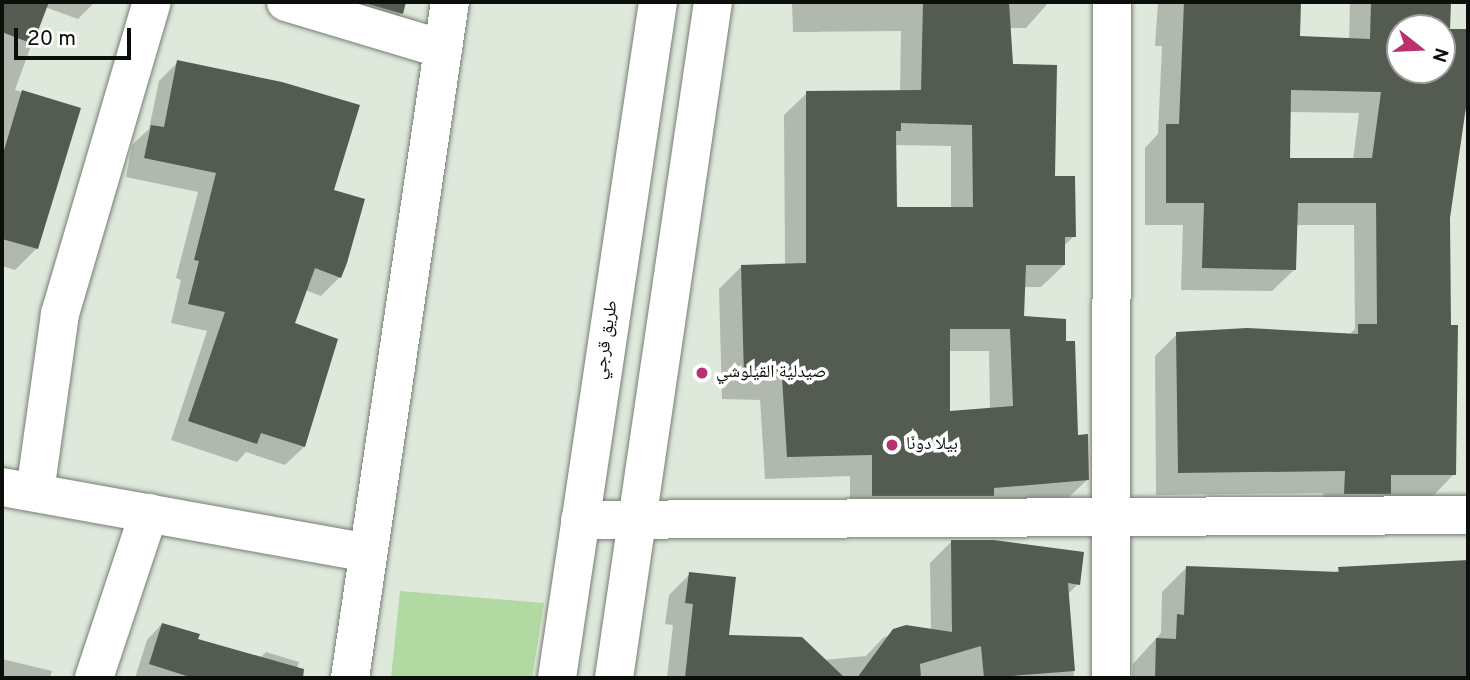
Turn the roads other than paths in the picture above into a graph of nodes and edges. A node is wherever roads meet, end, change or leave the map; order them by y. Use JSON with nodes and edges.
{"nodes":[{"id":1,"x":152,"y":2,"type":"edge"},
{"id":2,"x":286,"y":2,"type":"edge"},
{"id":3,"x":450,"y":2,"type":"edge"},
{"id":4,"x":658,"y":2,"type":"edge"},
{"id":5,"x":713,"y":2,"type":"edge"},
{"id":6,"x":1112,"y":2,"type":"edge"},
{"id":7,"x":443,"y":49,"type":"junction"},
{"id":8,"x":18,"y":489,"type":"edge"},
{"id":9,"x":149,"y":513,"type":"junction"},
{"id":10,"x":1468,"y":515,"type":"edge"},
{"id":11,"x":636,"y":518,"type":"junction"},
{"id":12,"x":580,"y":520,"type":"junction"},
{"id":13,"x":1108,"y":520,"type":"junction"},
{"id":14,"x":368,"y":553,"type":"junction"},
{"id":15,"x":94,"y":678,"type":"edge"},
{"id":16,"x":350,"y":678,"type":"edge"},
{"id":17,"x":557,"y":678,"type":"edge"},
{"id":18,"x":614,"y":678,"type":"edge"},
{"id":19,"x":1111,"y":678,"type":"edge"}],
"edges":[{"from":1,"to":8,"type":"main road"},
{"from":2,"to":7,"type":"main road"},
{"from":3,"to":7,"type":"main road"},
{"from":4,"to":12,"type":"main road","name":"طريق قرجي"},
{"from":5,"to":11,"type":"main road"},
{"from":6,"to":13,"type":"main road"},
{"from":7,"to":14,"type":"main road"},
{"from":8,"to":9,"type":"main road"},
{"from":9,"to":14,"type":"main road"},
{"from":9,"to":15,"type":"main road"},
{"from":10,"to":13,"type":"main road"},
{"from":11,"to":12,"type":"main road"},
{"from":11,"to":13,"type":"main road"},
{"from":11,"to":18,"type":"main road"},
{"from":12,"to":17,"type":"main road","name":"طريق قرجي"},
{"from":13,"to":19,"type":"main road"},
{"from":14,"to":16,"type":"main road"}]}
